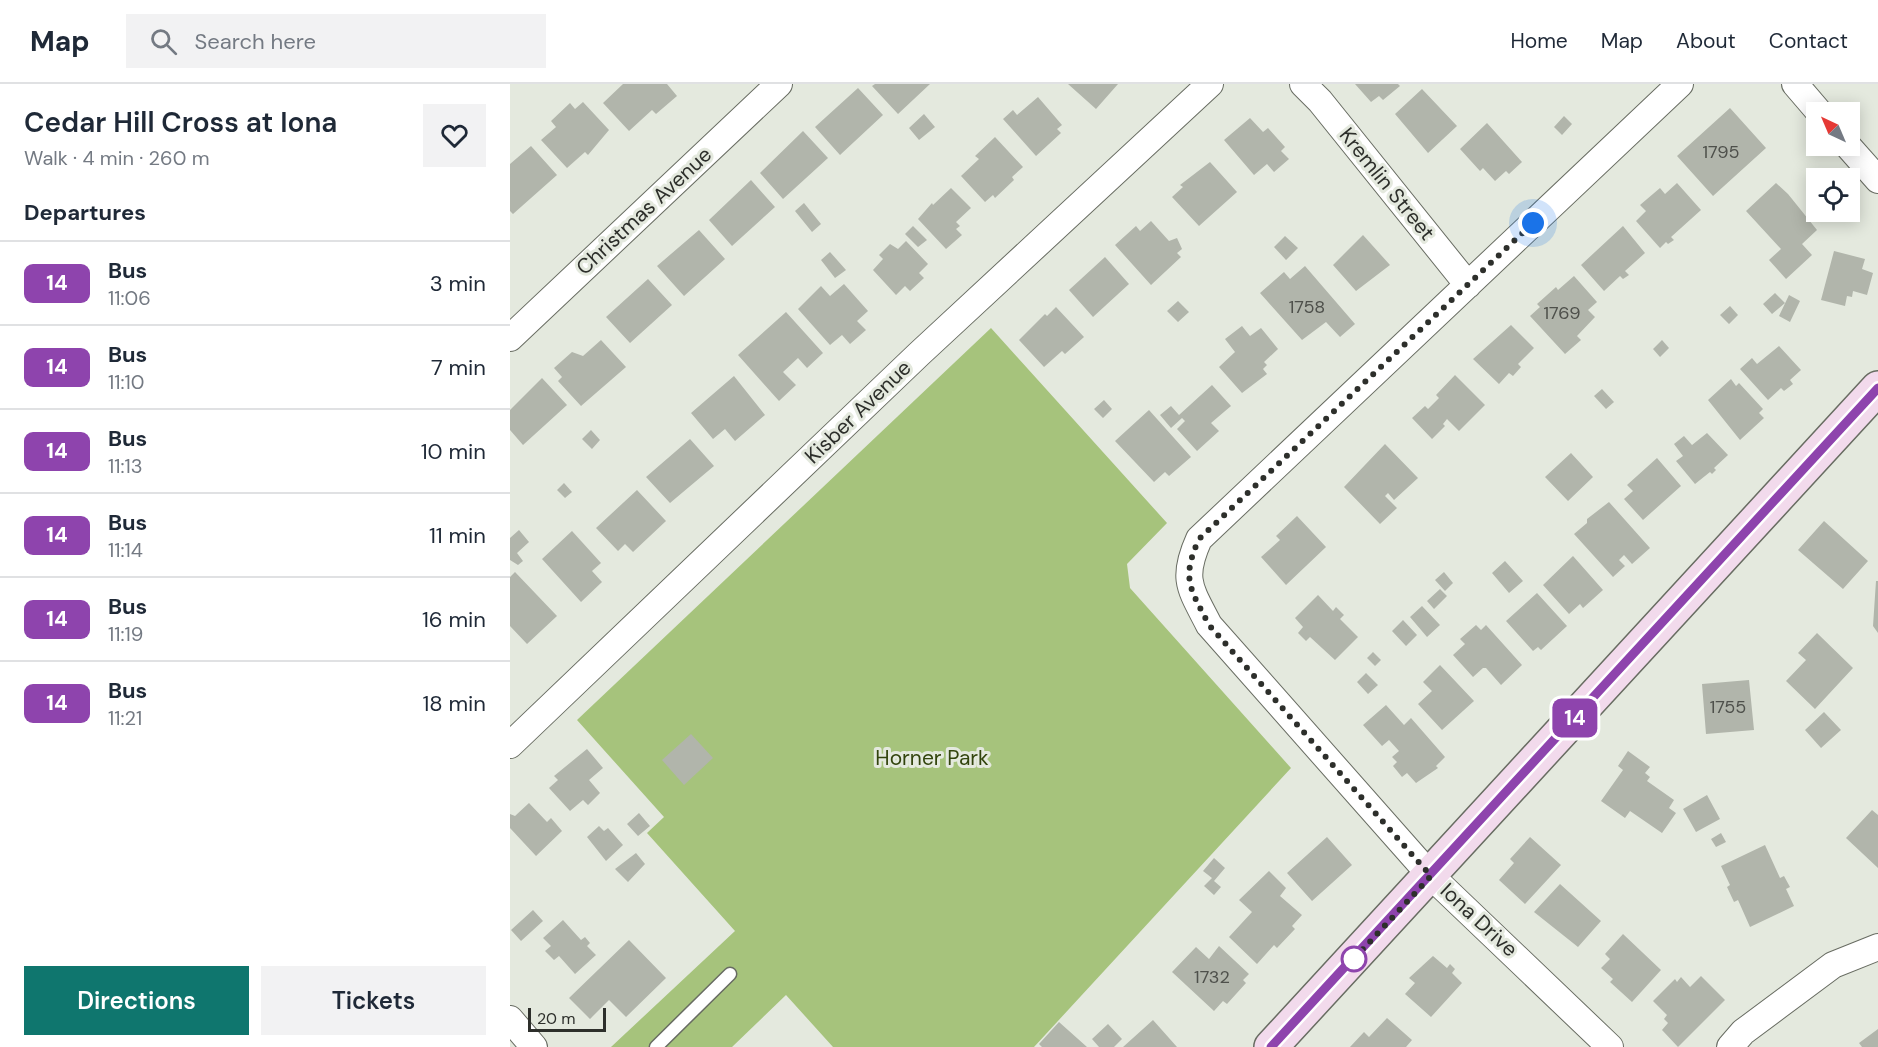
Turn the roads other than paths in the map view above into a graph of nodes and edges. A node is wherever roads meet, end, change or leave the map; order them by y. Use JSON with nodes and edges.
{"nodes":[{"id":1,"x":779,"y":84,"type":"edge"},
{"id":2,"x":1210,"y":84,"type":"edge"},
{"id":3,"x":1303,"y":84,"type":"edge"},
{"id":4,"x":1680,"y":84,"type":"edge"},
{"id":5,"x":1795,"y":84,"type":"edge"},
{"id":6,"x":1810,"y":102,"type":"edge"},
{"id":7,"x":1857,"y":156,"type":"edge"},
{"id":8,"x":1878,"y":180,"type":"edge"},
{"id":9,"x":1468,"y":285,"type":"junction"},
{"id":10,"x":510,"y":338,"type":"edge"},
{"id":11,"x":1878,"y":388,"type":"edge"},
{"id":12,"x":510,"y":745,"type":"edge"},
{"id":13,"x":1431,"y":876,"type":"junction"},
{"id":14,"x":1878,"y":947,"type":"edge"},
{"id":15,"x":730,"y":974,"type":"dead end"},
{"id":16,"x":510,"y":1018,"type":"edge"},
{"id":17,"x":534,"y":1047,"type":"edge"},
{"id":18,"x":656,"y":1047,"type":"edge"},
{"id":19,"x":1271,"y":1047,"type":"edge"},
{"id":20,"x":1610,"y":1047,"type":"edge"},
{"id":21,"x":1730,"y":1047,"type":"edge"}],
"edges":[{"from":1,"to":10,"type":"street","name":"Christmas Avenue"},
{"from":2,"to":12,"type":"street","name":"Kisber Avenue"},
{"from":3,"to":9,"type":"street","name":"Kremlin Street"},
{"from":4,"to":9,"type":"street"},
{"from":5,"to":6,"type":"street"},
{"from":7,"to":8,"type":"street"},
{"from":9,"to":13,"type":"street","name":"Iona Drive"},
{"from":11,"to":13,"type":"main road"},
{"from":13,"to":19,"type":"main road"},
{"from":13,"to":20,"type":"street","name":"Iona Drive"},
{"from":14,"to":21,"type":"street"},
{"from":15,"to":18,"type":"lane"},
{"from":16,"to":17,"type":"street"}]}
